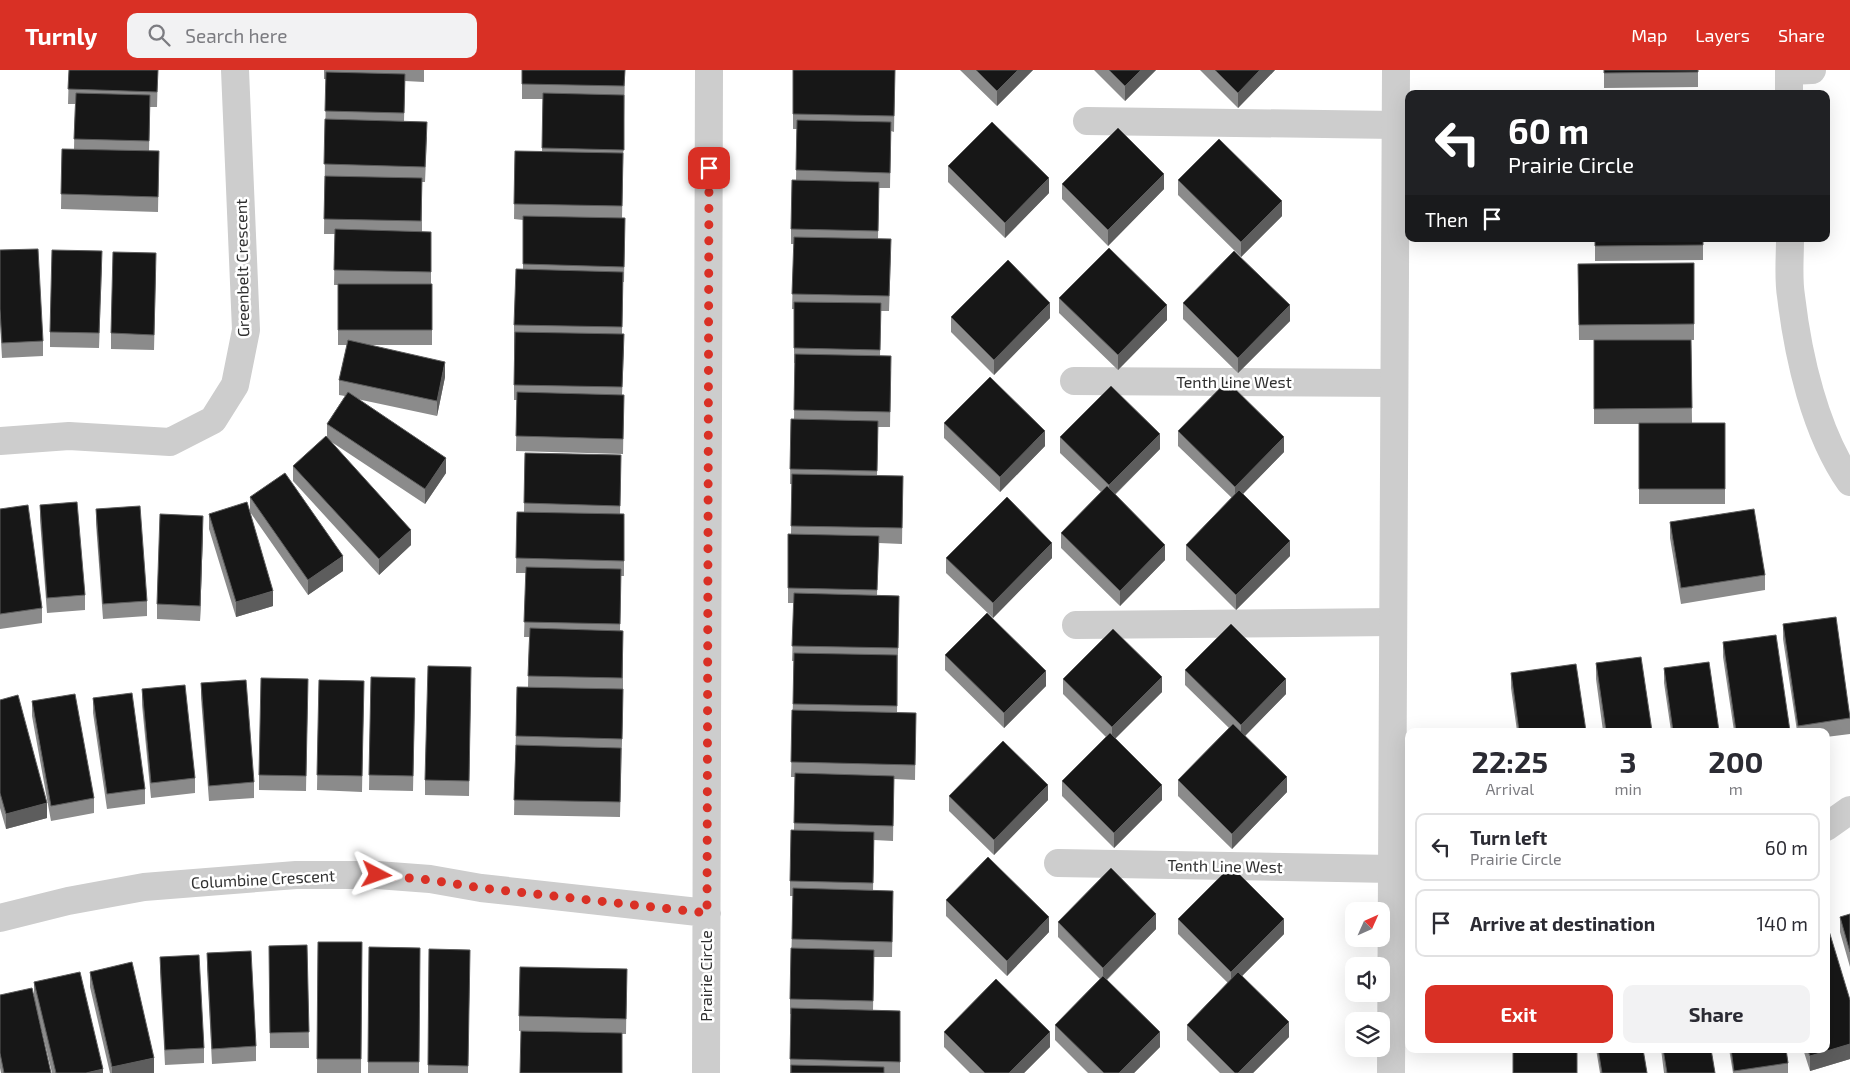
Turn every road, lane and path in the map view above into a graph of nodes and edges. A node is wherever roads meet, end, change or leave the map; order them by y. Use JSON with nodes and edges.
{"nodes":[{"id":1,"x":235,"y":70,"type":"edge"},
{"id":2,"x":709,"y":70,"type":"edge"},
{"id":3,"x":1396,"y":70,"type":"edge"},
{"id":4,"x":1087,"y":121,"type":"dead end"},
{"id":5,"x":1396,"y":125,"type":"junction"},
{"id":6,"x":1790,"y":242,"type":"edge"},
{"id":7,"x":1074,"y":381,"type":"dead end"},
{"id":8,"x":1394,"y":383,"type":"junction"},
{"id":9,"x":0,"y":441,"type":"edge"},
{"id":10,"x":1850,"y":482,"type":"edge"},
{"id":11,"x":1393,"y":622,"type":"junction"},
{"id":12,"x":1076,"y":625,"type":"dead end"},
{"id":13,"x":1850,"y":810,"type":"edge"},
{"id":14,"x":1830,"y":825,"type":"edge"},
{"id":15,"x":1058,"y":863,"type":"dead end"},
{"id":16,"x":1392,"y":869,"type":"junction"},
{"id":17,"x":707,"y":913,"type":"junction"},
{"id":18,"x":0,"y":918,"type":"edge"},
{"id":19,"x":706,"y":1073,"type":"edge"},
{"id":20,"x":1391,"y":1073,"type":"edge"}],
"edges":[{"from":1,"to":9,"type":"street","name":"Greenbelt Crescent"},
{"from":2,"to":17,"type":"street","name":"Prairie Circle"},
{"from":3,"to":5,"type":"street"},
{"from":4,"to":5,"type":"street"},
{"from":5,"to":8,"type":"street"},
{"from":6,"to":10,"type":"street"},
{"from":7,"to":8,"type":"street","name":"Tenth Line West"},
{"from":8,"to":11,"type":"street"},
{"from":11,"to":12,"type":"street"},
{"from":11,"to":16,"type":"street"},
{"from":13,"to":14,"type":"street"},
{"from":15,"to":16,"type":"street","name":"Tenth Line West"},
{"from":16,"to":20,"type":"street"},
{"from":17,"to":18,"type":"street","name":"Columbine Crescent"},
{"from":17,"to":19,"type":"street","name":"Prairie Circle"}]}
